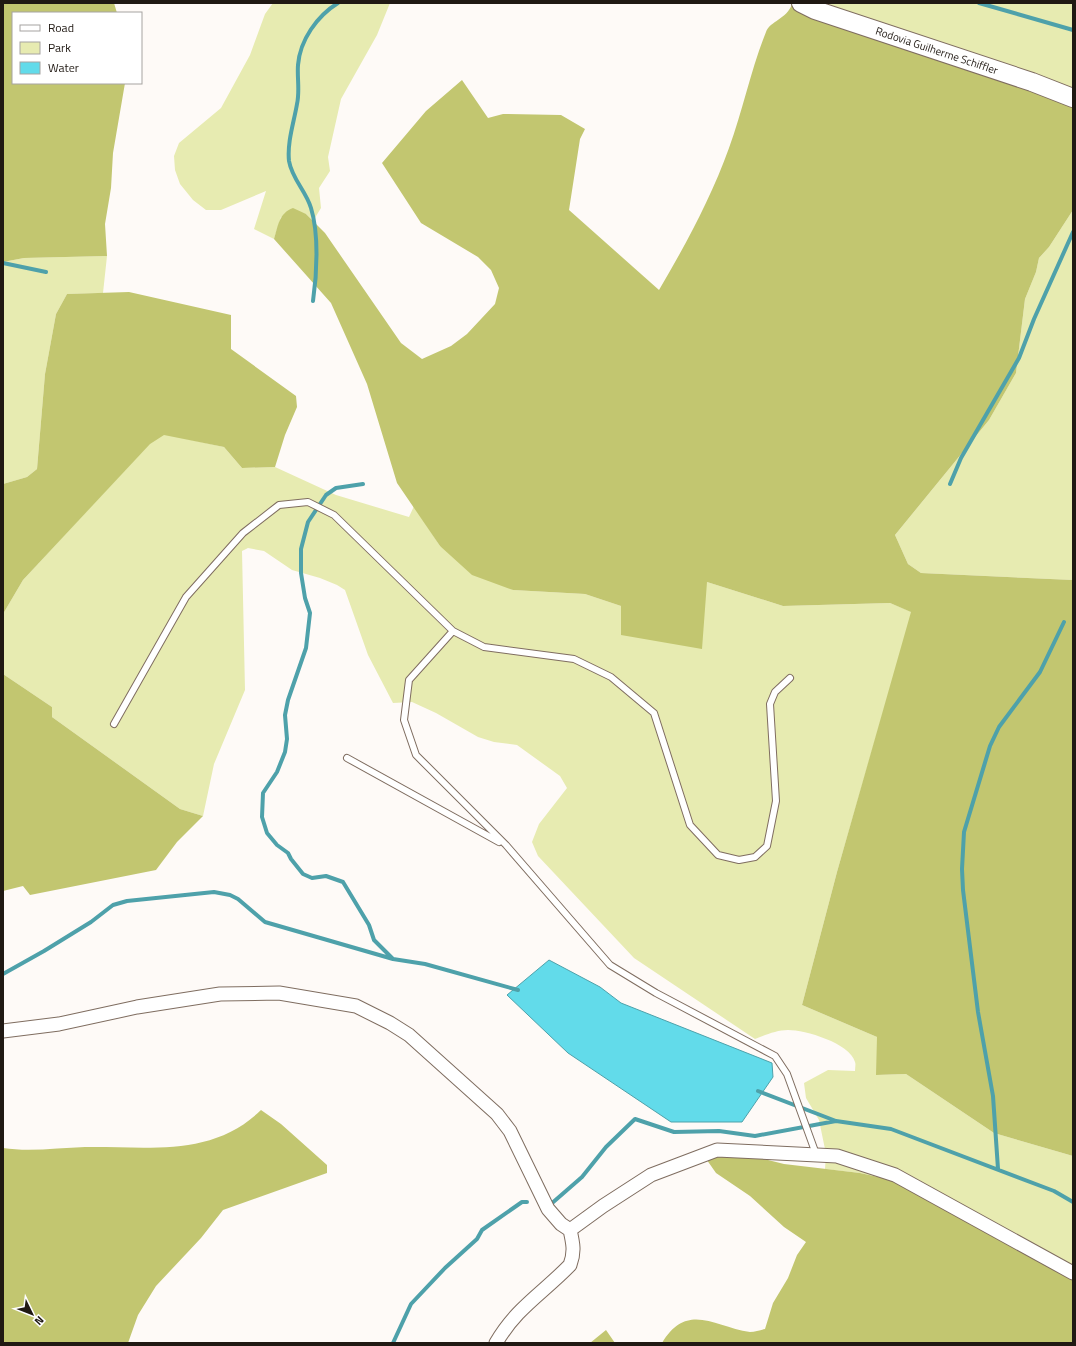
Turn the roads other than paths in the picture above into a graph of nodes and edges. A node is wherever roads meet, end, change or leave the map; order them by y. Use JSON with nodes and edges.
{"nodes":[{"id":1,"x":801,"y":3,"type":"edge"},
{"id":2,"x":1073,"y":98,"type":"edge"},
{"id":3,"x":453,"y":631,"type":"junction"},
{"id":4,"x":790,"y":678,"type":"dead end"},
{"id":5,"x":114,"y":724,"type":"dead end"},
{"id":6,"x":347,"y":758,"type":"dead end"},
{"id":7,"x":506,"y":845,"type":"junction"},
{"id":8,"x":3,"y":1031,"type":"edge"},
{"id":9,"x":816,"y":1154,"type":"junction"},
{"id":10,"x":570,"y":1230,"type":"junction"},
{"id":11,"x":1073,"y":1273,"type":"edge"},
{"id":12,"x":496,"y":1343,"type":"edge"}],
"edges":[{"from":1,"to":2,"type":"street","name":"Rodovia Guilherme Schiffler"},
{"from":3,"to":4,"type":"lane"},
{"from":3,"to":5,"type":"lane"},
{"from":3,"to":7,"type":"lane"},
{"from":6,"to":7,"type":"lane"},
{"from":7,"to":9,"type":"lane"},
{"from":8,"to":10,"type":"street"},
{"from":9,"to":10,"type":"street"},
{"from":9,"to":11,"type":"street"},
{"from":10,"to":12,"type":"street"}]}
